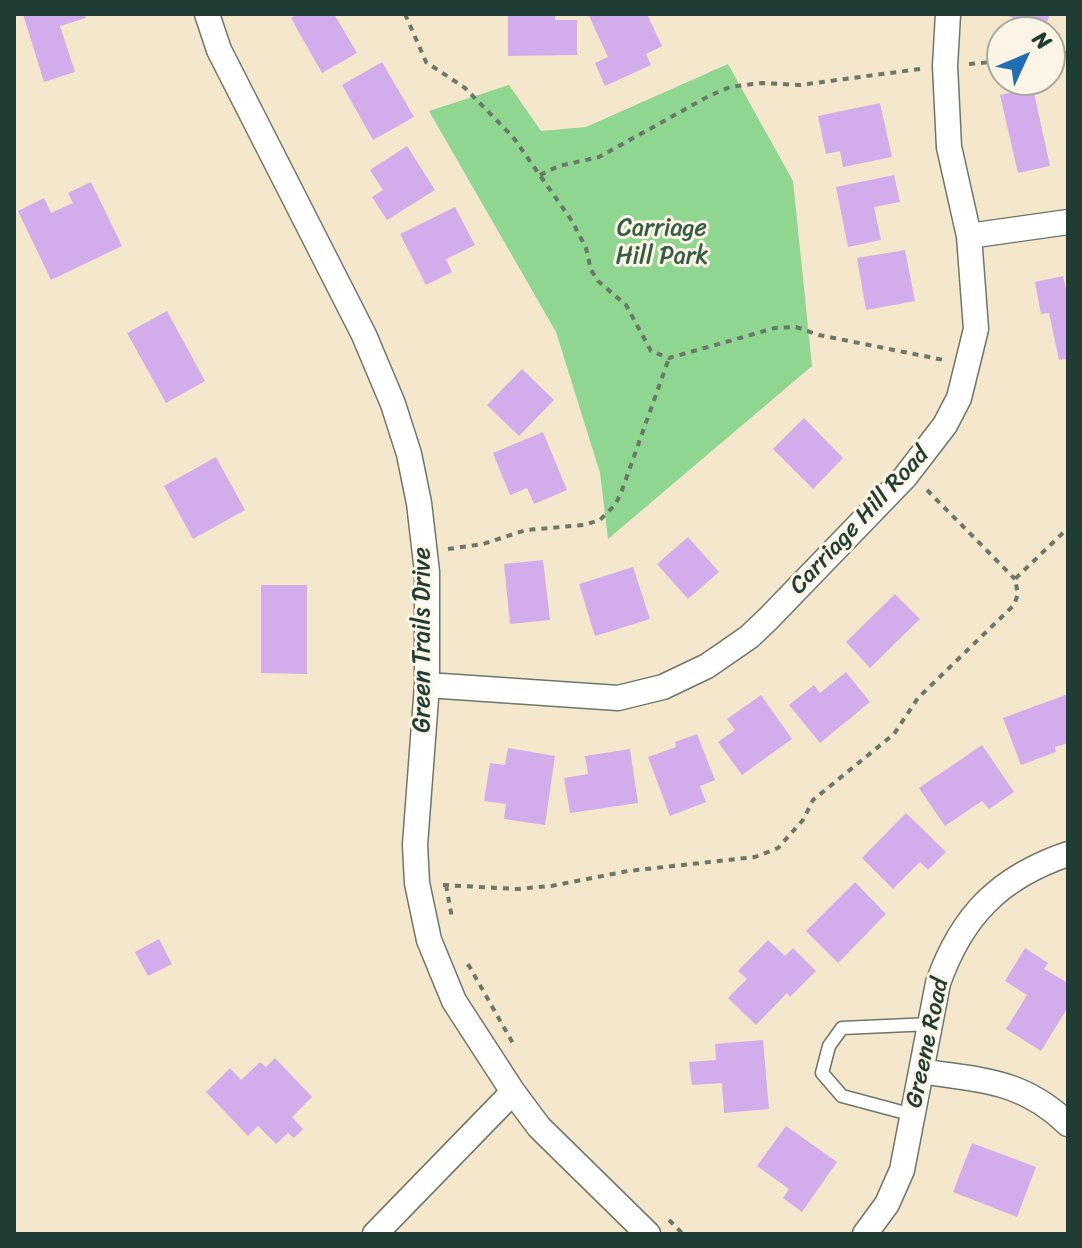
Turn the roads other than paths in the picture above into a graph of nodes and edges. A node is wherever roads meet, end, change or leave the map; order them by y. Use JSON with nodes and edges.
{"nodes":[{"id":1,"x":207,"y":14,"type":"edge"},
{"id":2,"x":948,"y":14,"type":"edge"},
{"id":3,"x":1068,"y":222,"type":"edge"},
{"id":4,"x":969,"y":236,"type":"junction"},
{"id":5,"x":427,"y":685,"type":"junction"},
{"id":6,"x":1068,"y":854,"type":"edge"},
{"id":7,"x":931,"y":1024,"type":"junction"},
{"id":8,"x":921,"y":1071,"type":"junction"},
{"id":9,"x":513,"y":1092,"type":"junction"},
{"id":10,"x":913,"y":1115,"type":"junction"},
{"id":11,"x":1068,"y":1124,"type":"edge"},
{"id":12,"x":375,"y":1234,"type":"edge"},
{"id":13,"x":648,"y":1234,"type":"edge"},
{"id":14,"x":865,"y":1234,"type":"edge"}],
"edges":[{"from":1,"to":5,"type":"street","name":"Green Trails Drive"},
{"from":2,"to":4,"type":"street","name":"Carriage Hill Road"},
{"from":3,"to":4,"type":"street"},
{"from":4,"to":5,"type":"street","name":"Carriage Hill Road"},
{"from":5,"to":9,"type":"street","name":"Green Trails Drive"},
{"from":6,"to":7,"type":"street","name":"Greene Road"},
{"from":7,"to":8,"type":"street","name":"Greene Road"},
{"from":7,"to":10,"type":"lane"},
{"from":8,"to":10,"type":"street","name":"Greene Road"},
{"from":8,"to":11,"type":"street"},
{"from":9,"to":12,"type":"street"},
{"from":9,"to":13,"type":"street","name":"Green Trails Drive"},
{"from":10,"to":14,"type":"street","name":"Greene Road"}]}
